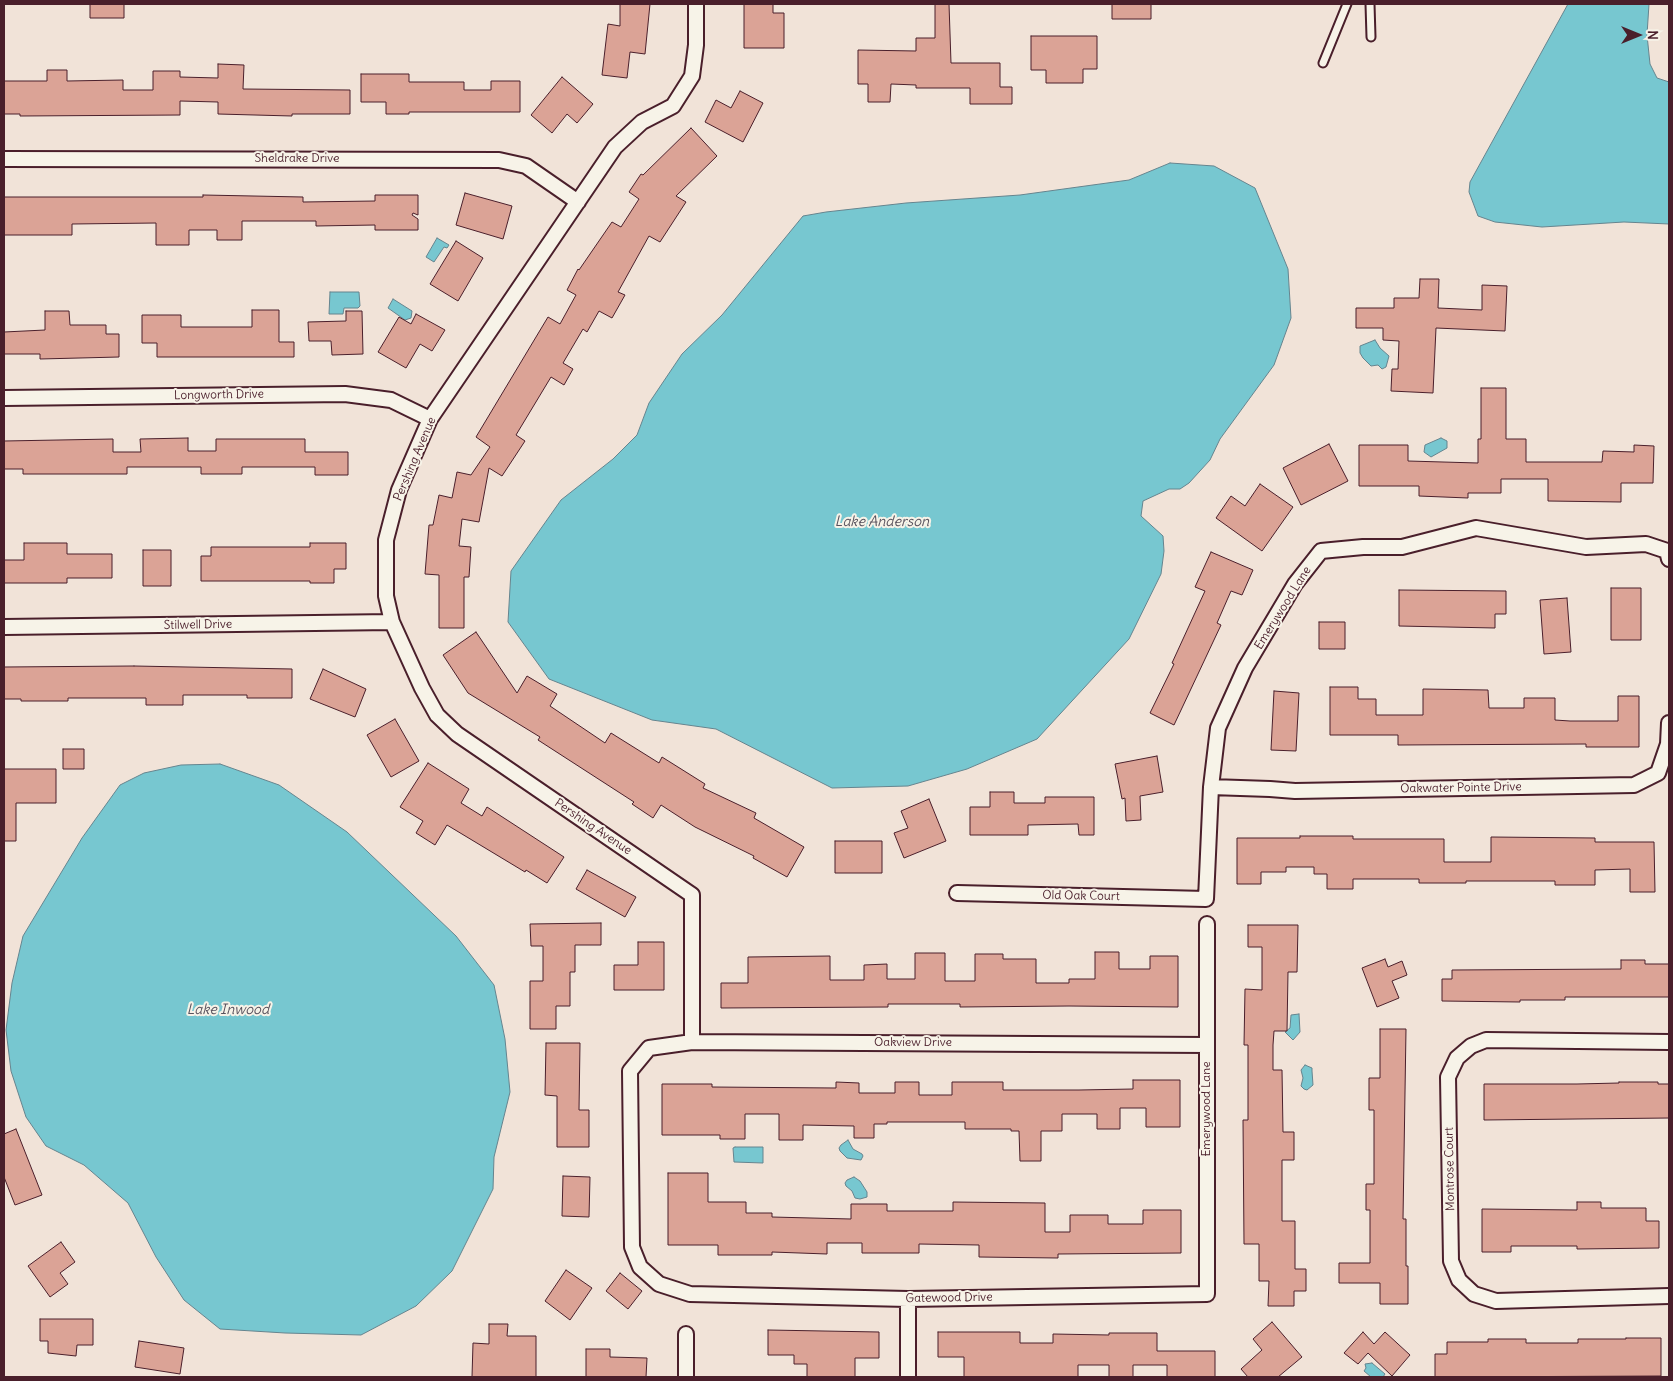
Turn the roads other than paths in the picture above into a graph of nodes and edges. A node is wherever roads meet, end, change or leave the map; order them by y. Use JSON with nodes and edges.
{"nodes":[{"id":1,"x":696,"y":4,"type":"edge"},
{"id":2,"x":1347,"y":4,"type":"edge"},
{"id":3,"x":1370,"y":4,"type":"edge"},
{"id":4,"x":1370,"y":36,"type":"dead end"},
{"id":5,"x":1323,"y":63,"type":"dead end"},
{"id":6,"x":4,"y":159,"type":"edge"},
{"id":7,"x":578,"y":202,"type":"junction"},
{"id":8,"x":4,"y":398,"type":"edge"},
{"id":9,"x":430,"y":419,"type":"junction"},
{"id":10,"x":1669,"y":559,"type":"edge"},
{"id":11,"x":392,"y":622,"type":"junction"},
{"id":12,"x":4,"y":627,"type":"edge"},
{"id":13,"x":1669,"y":723,"type":"edge"},
{"id":14,"x":1211,"y":787,"type":"junction"},
{"id":15,"x":957,"y":893,"type":"dead end"},
{"id":16,"x":1206,"y":899,"type":"joint"},
{"id":17,"x":1207,"y":924,"type":"dead end"},
{"id":18,"x":692,"y":1042,"type":"junction"},
{"id":19,"x":1669,"y":1042,"type":"edge"},
{"id":20,"x":1207,"y":1045,"type":"junction"},
{"id":21,"x":690,"y":1294,"type":"joint"},
{"id":22,"x":1208,"y":1294,"type":"joint"},
{"id":23,"x":1669,"y":1296,"type":"edge"},
{"id":24,"x":908,"y":1299,"type":"junction"},
{"id":25,"x":686,"y":1334,"type":"dead end"},
{"id":26,"x":686,"y":1377,"type":"edge"},
{"id":27,"x":908,"y":1377,"type":"edge"}],
"edges":[{"from":1,"to":7,"type":"street","name":"Pershing Avenue"},
{"from":2,"to":5,"type":"lane"},
{"from":3,"to":4,"type":"lane"},
{"from":6,"to":7,"type":"street","name":"Sheldrake Drive"},
{"from":7,"to":9,"type":"street","name":"Pershing Avenue"},
{"from":8,"to":9,"type":"street","name":"Longworth Drive"},
{"from":9,"to":11,"type":"street","name":"Pershing Avenue"},
{"from":10,"to":14,"type":"street","name":"Emerywood Lane"},
{"from":11,"to":12,"type":"street","name":"Stilwell Drive"},
{"from":11,"to":18,"type":"street","name":"Pershing Avenue"},
{"from":13,"to":14,"type":"street","name":"Oakwater Pointe Drive"},
{"from":14,"to":16,"type":"street","name":"Emerywood Lane"},
{"from":15,"to":16,"type":"street","name":"Old Oak Court"},
{"from":17,"to":20,"type":"street","name":"Emerywood Lane"},
{"from":18,"to":20,"type":"street","name":"Oakview Drive"},
{"from":18,"to":21,"type":"street","name":"Oakview Drive"},
{"from":19,"to":23,"type":"street","name":"Montrose Court"},
{"from":20,"to":22,"type":"street","name":"Emerywood Lane"},
{"from":21,"to":24,"type":"street","name":"Gatewood Drive"},
{"from":22,"to":24,"type":"street","name":"Gatewood Drive"},
{"from":24,"to":27,"type":"street"},
{"from":25,"to":26,"type":"street"}]}
